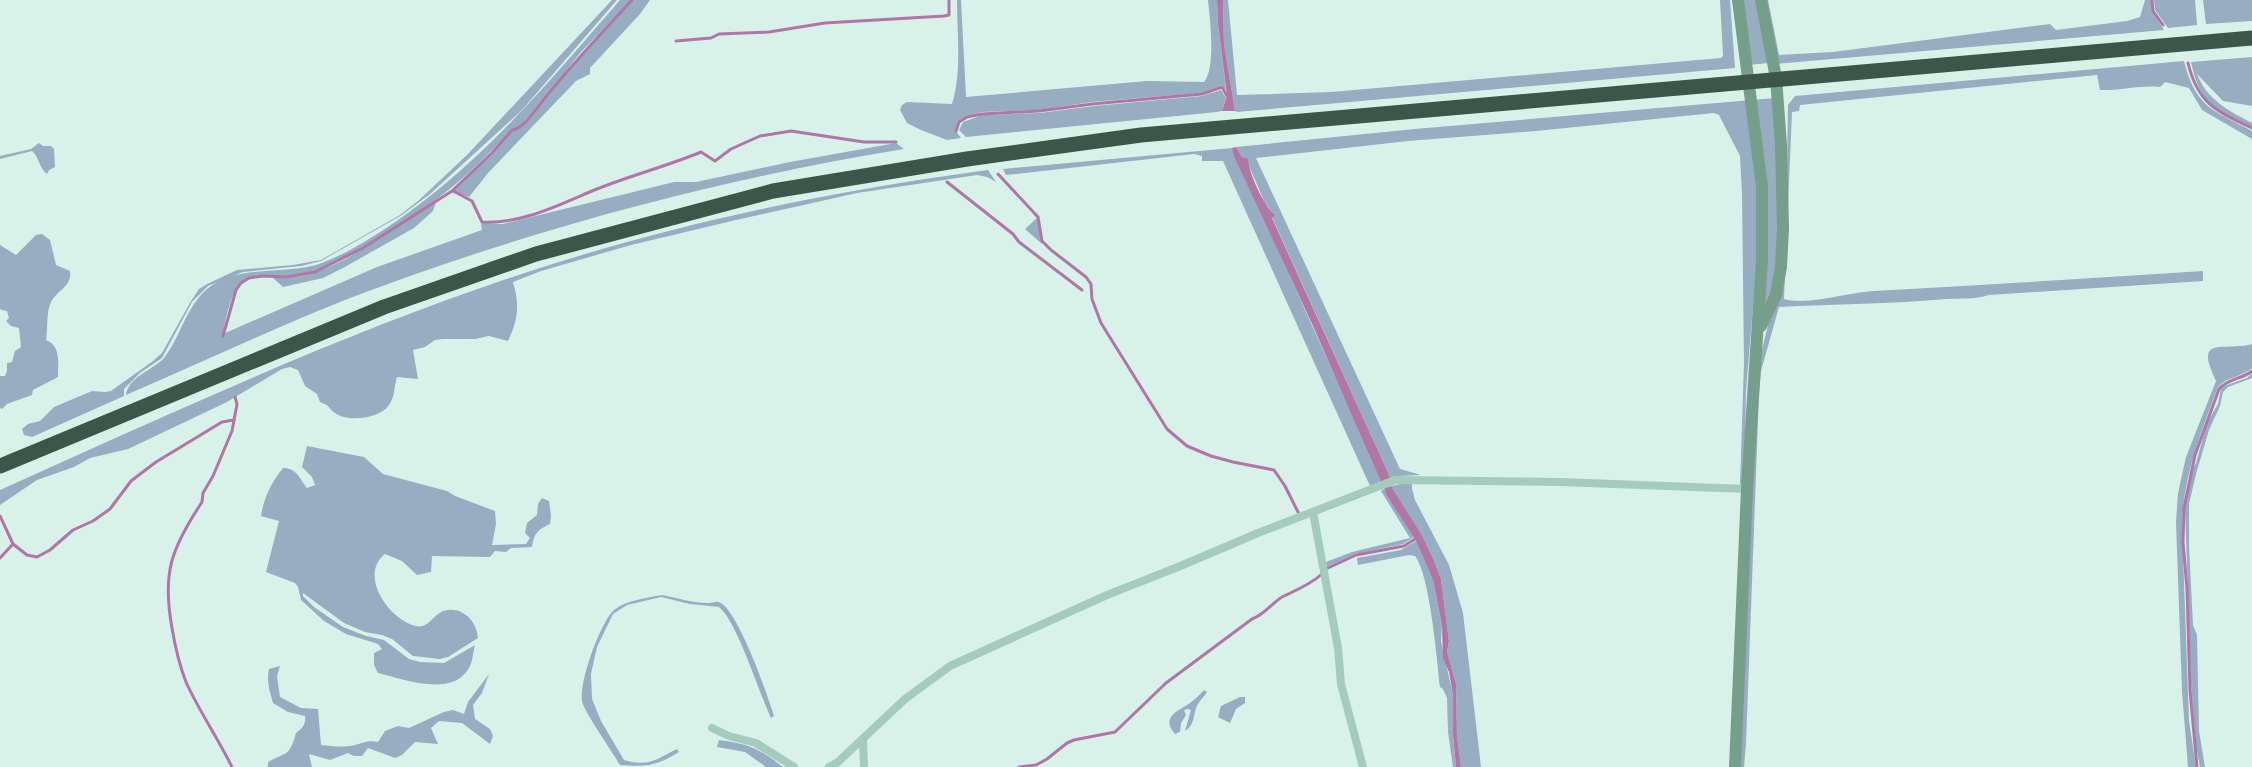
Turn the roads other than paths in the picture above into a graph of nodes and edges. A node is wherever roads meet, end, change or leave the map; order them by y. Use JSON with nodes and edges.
{"nodes":[{"id":1,"x":1738,"y":0,"type":"edge"},
{"id":2,"x":1761,"y":0,"type":"edge"},
{"id":3,"x":2252,"y":38,"type":"edge"},
{"id":4,"x":1776,"y":78,"type":"junction"},
{"id":5,"x":1757,"y":334,"type":"junction"},
{"id":6,"x":0,"y":466,"type":"edge"},
{"id":7,"x":1747,"y":489,"type":"junction"},
{"id":8,"x":1313,"y":512,"type":"junction"},
{"id":9,"x":712,"y":728,"type":"dead end"},
{"id":10,"x":863,"y":739,"type":"junction"},
{"id":11,"x":794,"y":767,"type":"edge"},
{"id":12,"x":829,"y":767,"type":"edge"},
{"id":13,"x":864,"y":767,"type":"edge"},
{"id":14,"x":1363,"y":767,"type":"edge"},
{"id":15,"x":1735,"y":767,"type":"edge"}],
"edges":[{"from":1,"to":5,"type":"street"},
{"from":2,"to":4,"type":"street"},
{"from":3,"to":4,"type":"highway"},
{"from":4,"to":5,"type":"street"},
{"from":4,"to":6,"type":"highway"},
{"from":5,"to":7,"type":"street"},
{"from":7,"to":8,"type":"street"},
{"from":7,"to":15,"type":"street"},
{"from":8,"to":10,"type":"street"},
{"from":8,"to":14,"type":"street"},
{"from":9,"to":11,"type":"street"},
{"from":10,"to":12,"type":"street"},
{"from":10,"to":13,"type":"street"}]}
